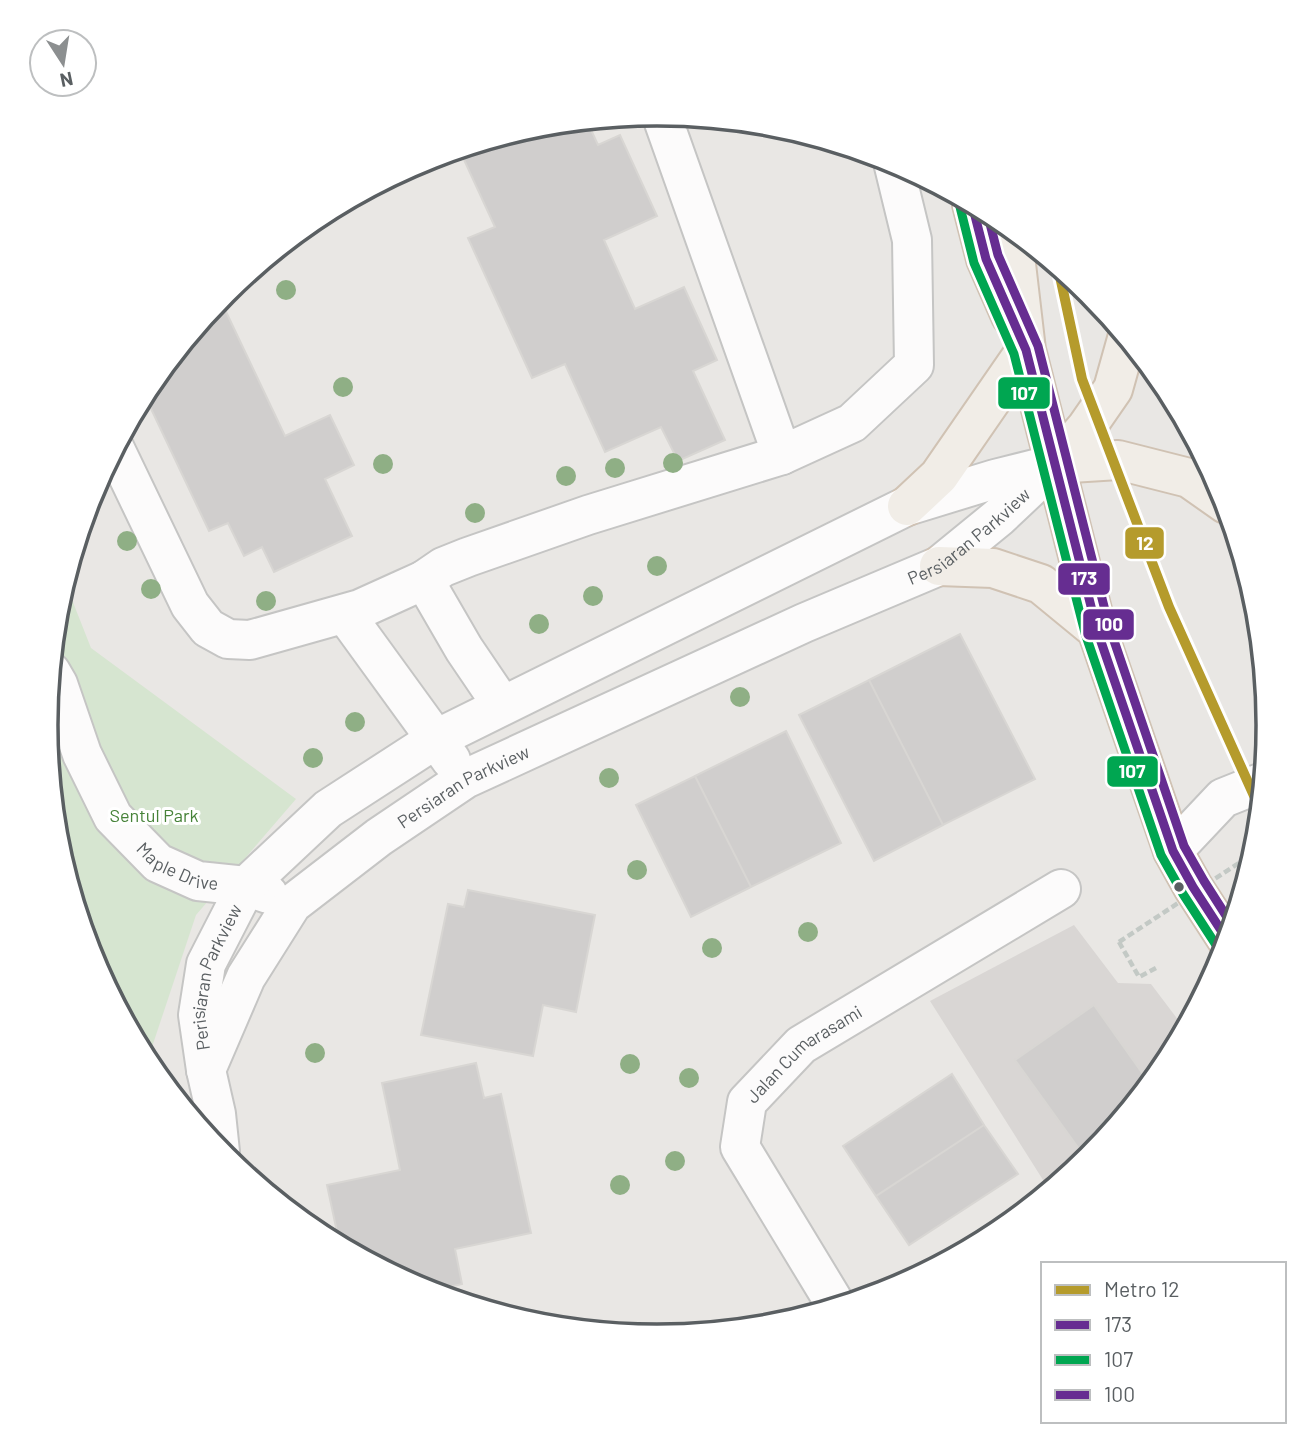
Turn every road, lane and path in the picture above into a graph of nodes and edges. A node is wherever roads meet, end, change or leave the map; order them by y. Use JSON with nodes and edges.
{"nodes":[{"id":1,"x":665,"y":126,"type":"edge"},
{"id":2,"x":897,"y":177,"type":"edge"},
{"id":3,"x":976,"y":218,"type":"edge"},
{"id":4,"x":1014,"y":244,"type":"edge"},
{"id":5,"x":1026,"y":350,"type":"junction"},
{"id":6,"x":1124,"y":350,"type":"edge"},
{"id":7,"x":782,"y":455,"type":"junction"},
{"id":8,"x":120,"y":460,"type":"edge"},
{"id":9,"x":1055,"y":464,"type":"junction"},
{"id":10,"x":1209,"y":492,"type":"edge"},
{"id":11,"x":907,"y":506,"type":"junction"},
{"id":12,"x":939,"y":566,"type":"junction"},
{"id":13,"x":424,"y":580,"type":"junction"},
{"id":14,"x":345,"y":614,"type":"junction"},
{"id":15,"x":1097,"y":630,"type":"junction"},
{"id":16,"x":59,"y":687,"type":"edge"},
{"id":17,"x":502,"y":705,"type":"junction"},
{"id":18,"x":436,"y":739,"type":"junction"},
{"id":19,"x":465,"y":779,"type":"junction"},
{"id":20,"x":1253,"y":786,"type":"edge"},
{"id":21,"x":1173,"y":851,"type":"junction"},
{"id":22,"x":1240,"y":862,"type":"edge"},
{"id":23,"x":246,"y":886,"type":"junction"},
{"id":24,"x":1061,"y":889,"type":"dead end"},
{"id":25,"x":292,"y":904,"type":"junction"},
{"id":26,"x":1220,"y":929,"type":"edge"},
{"id":27,"x":1156,"y":968,"type":"dead end"},
{"id":28,"x":206,"y":1070,"type":"junction"},
{"id":29,"x":218,"y":1133,"type":"edge"},
{"id":30,"x":832,"y":1298,"type":"edge"}],
"edges":[{"from":1,"to":7,"type":"street"},
{"from":2,"to":7,"type":"street"},
{"from":3,"to":5,"type":"main road"},
{"from":4,"to":5,"type":"main road"},
{"from":5,"to":9,"type":"main road"},
{"from":5,"to":11,"type":"main road"},
{"from":6,"to":9,"type":"main road"},
{"from":7,"to":13,"type":"street"},
{"from":8,"to":14,"type":"street"},
{"from":9,"to":10,"type":"main road"},
{"from":9,"to":11,"type":"street","name":"Persiaran Parkview"},
{"from":9,"to":12,"type":"street","name":"Persiaran Parkview"},
{"from":9,"to":15,"type":"main road"},
{"from":11,"to":17,"type":"street","name":"Persiaran Parkview"},
{"from":12,"to":15,"type":"main road"},
{"from":12,"to":19,"type":"street","name":"Persiaran Parkview"},
{"from":13,"to":14,"type":"street"},
{"from":13,"to":17,"type":"street"},
{"from":14,"to":18,"type":"street"},
{"from":15,"to":21,"type":"main road"},
{"from":16,"to":23,"type":"street","name":"Maple Drive"},
{"from":17,"to":18,"type":"street","name":"Persiaran Parkview"},
{"from":18,"to":19,"type":"street"},
{"from":18,"to":23,"type":"street","name":"Persiaran Parkview"},
{"from":19,"to":25,"type":"street","name":"Persiaran Parkview"},
{"from":20,"to":21,"type":"street"},
{"from":21,"to":26,"type":"main road"},
{"from":22,"to":27,"type":"path","bridge":true},
{"from":23,"to":25,"type":"street"},
{"from":23,"to":28,"type":"street","name":"Perisiaran Parkview"},
{"from":24,"to":30,"type":"street","name":"Jalan Cumarasami"},
{"from":25,"to":28,"type":"street","name":"Perisiaran Parkview"},
{"from":28,"to":29,"type":"street","name":"Perisiaran Parkview"}]}
